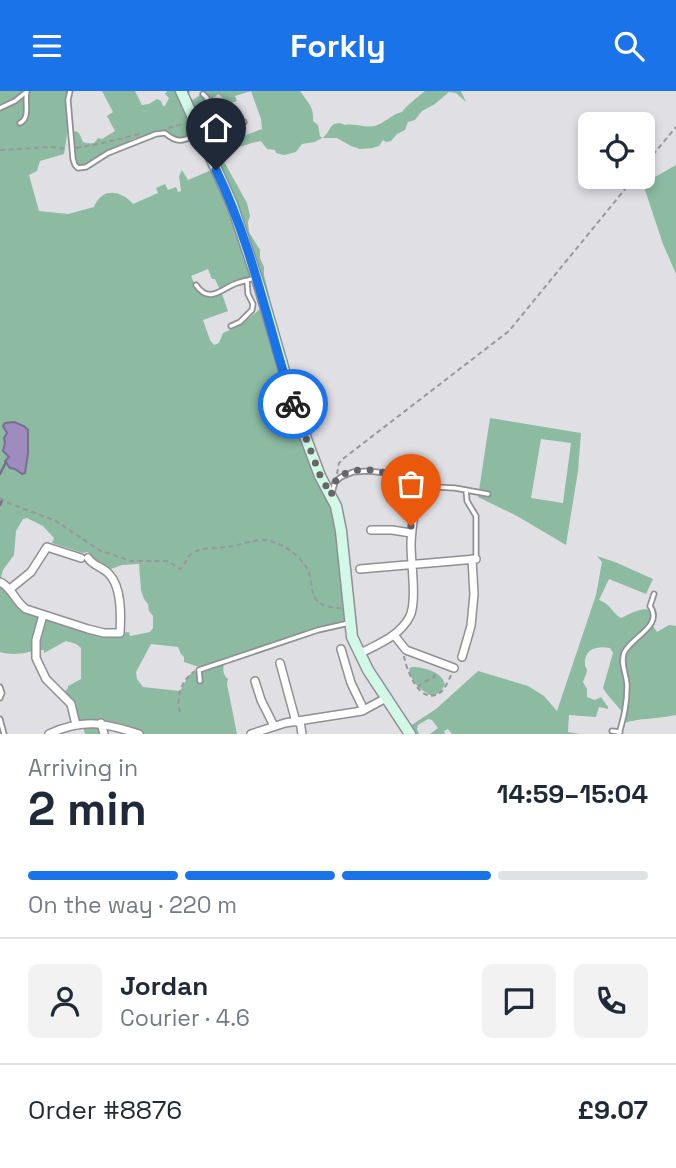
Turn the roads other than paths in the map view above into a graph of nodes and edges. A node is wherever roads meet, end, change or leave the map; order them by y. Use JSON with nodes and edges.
{"nodes":[{"id":1,"x":27,"y":91,"type":"edge"},
{"id":2,"x":70,"y":91,"type":"edge"},
{"id":3,"x":181,"y":91,"type":"edge"},
{"id":4,"x":203,"y":94,"type":"dead end"},
{"id":5,"x":0,"y":108,"type":"edge"},
{"id":6,"x":193,"y":119,"type":"junction"},
{"id":7,"x":244,"y":122,"type":"dead end"},
{"id":8,"x":20,"y":123,"type":"dead end"},
{"id":9,"x":202,"y":136,"type":"junction"},
{"id":10,"x":251,"y":279,"type":"junction"},
{"id":11,"x":196,"y":285,"type":"dead end"},
{"id":12,"x":231,"y":326,"type":"dead end"},
{"id":13,"x":415,"y":486,"type":"junction"},
{"id":14,"x":466,"y":489,"type":"junction"},
{"id":15,"x":488,"y":494,"type":"dead end"},
{"id":16,"x":331,"y":495,"type":"junction"},
{"id":17,"x":371,"y":530,"type":"dead end"},
{"id":18,"x":411,"y":533,"type":"junction"},
{"id":19,"x":474,"y":559,"type":"junction"},
{"id":20,"x":411,"y":565,"type":"junction"},
{"id":21,"x":360,"y":569,"type":"dead end"},
{"id":22,"x":0,"y":582,"type":"edge"},
{"id":23,"x":10,"y":589,"type":"junction"},
{"id":24,"x":654,"y":594,"type":"dead end"},
{"id":25,"x":43,"y":615,"type":"junction"},
{"id":26,"x":349,"y":623,"type":"junction"},
{"id":27,"x":130,"y":632,"type":"dead end"},
{"id":28,"x":120,"y":633,"type":"junction"},
{"id":29,"x":394,"y":635,"type":"junction"},
{"id":30,"x":341,"y":649,"type":"dead end"},
{"id":31,"x":359,"y":654,"type":"junction"},
{"id":32,"x":462,"y":657,"type":"dead end"},
{"id":33,"x":440,"y":662,"type":"junction"},
{"id":34,"x":280,"y":663,"type":"dead end"},
{"id":35,"x":454,"y":668,"type":"road end"},
{"id":36,"x":436,"y":671,"type":"road end"},
{"id":37,"x":200,"y":681,"type":"dead end"},
{"id":38,"x":256,"y":681,"type":"dead end"},
{"id":39,"x":0,"y":687,"type":"edge"},
{"id":40,"x":0,"y":698,"type":"edge"},
{"id":41,"x":386,"y":698,"type":"junction"},
{"id":42,"x":364,"y":710,"type":"junction"},
{"id":43,"x":0,"y":719,"type":"edge"},
{"id":44,"x":298,"y":722,"type":"junction"},
{"id":45,"x":103,"y":724,"type":"junction"},
{"id":46,"x":76,"y":725,"type":"junction"},
{"id":47,"x":274,"y":726,"type":"junction"},
{"id":48,"x":612,"y":731,"type":"dead end"},
{"id":49,"x":620,"y":733,"type":"edge"},
{"id":50,"x":4,"y":734,"type":"edge"},
{"id":51,"x":49,"y":734,"type":"edge"},
{"id":52,"x":104,"y":734,"type":"edge"},
{"id":53,"x":139,"y":734,"type":"edge"},
{"id":54,"x":251,"y":734,"type":"edge"},
{"id":55,"x":302,"y":734,"type":"edge"},
{"id":56,"x":410,"y":734,"type":"edge"}],
"edges":[{"from":1,"to":5,"type":"lane"},
{"from":1,"to":8,"type":"lane"},
{"from":2,"to":9,"type":"lane"},
{"from":3,"to":6,"type":"street"},
{"from":4,"to":6,"type":"lane"},
{"from":6,"to":9,"type":"street"},
{"from":7,"to":9,"type":"lane"},
{"from":9,"to":10,"type":"street"},
{"from":10,"to":11,"type":"lane"},
{"from":10,"to":12,"type":"lane"},
{"from":10,"to":16,"type":"street"},
{"from":13,"to":14,"type":"lane"},
{"from":13,"to":16,"type":"lane"},
{"from":13,"to":18,"type":"street"},
{"from":14,"to":15,"type":"lane"},
{"from":14,"to":19,"type":"lane"},
{"from":16,"to":26,"type":"street"},
{"from":17,"to":18,"type":"street"},
{"from":18,"to":20,"type":"street"},
{"from":19,"to":20,"type":"street"},
{"from":19,"to":32,"type":"street"},
{"from":20,"to":21,"type":"street"},
{"from":20,"to":29,"type":"street"},
{"from":22,"to":23,"type":"street"},
{"from":23,"to":25,"type":"street"},
{"from":23,"to":28,"type":"street"},
{"from":24,"to":49,"type":"lane"},
{"from":25,"to":28,"type":"street"},
{"from":25,"to":46,"type":"street"},
{"from":26,"to":31,"type":"street"},
{"from":26,"to":37,"type":"lane"},
{"from":27,"to":28,"type":"street"},
{"from":29,"to":31,"type":"street"},
{"from":29,"to":33,"type":"street"},
{"from":30,"to":42,"type":"street"},
{"from":31,"to":41,"type":"street"},
{"from":33,"to":35,"type":"street"},
{"from":33,"to":36,"type":"street"},
{"from":34,"to":44,"type":"street"},
{"from":38,"to":47,"type":"street"},
{"from":39,"to":40,"type":"lane"},
{"from":41,"to":42,"type":"street"},
{"from":41,"to":56,"type":"street"},
{"from":42,"to":44,"type":"street"},
{"from":43,"to":50,"type":"lane"},
{"from":44,"to":47,"type":"street"},
{"from":44,"to":55,"type":"street"},
{"from":45,"to":46,"type":"street"},
{"from":45,"to":52,"type":"street"},
{"from":45,"to":53,"type":"street"},
{"from":46,"to":51,"type":"street"},
{"from":47,"to":54,"type":"street"},
{"from":48,"to":49,"type":"lane"}]}
